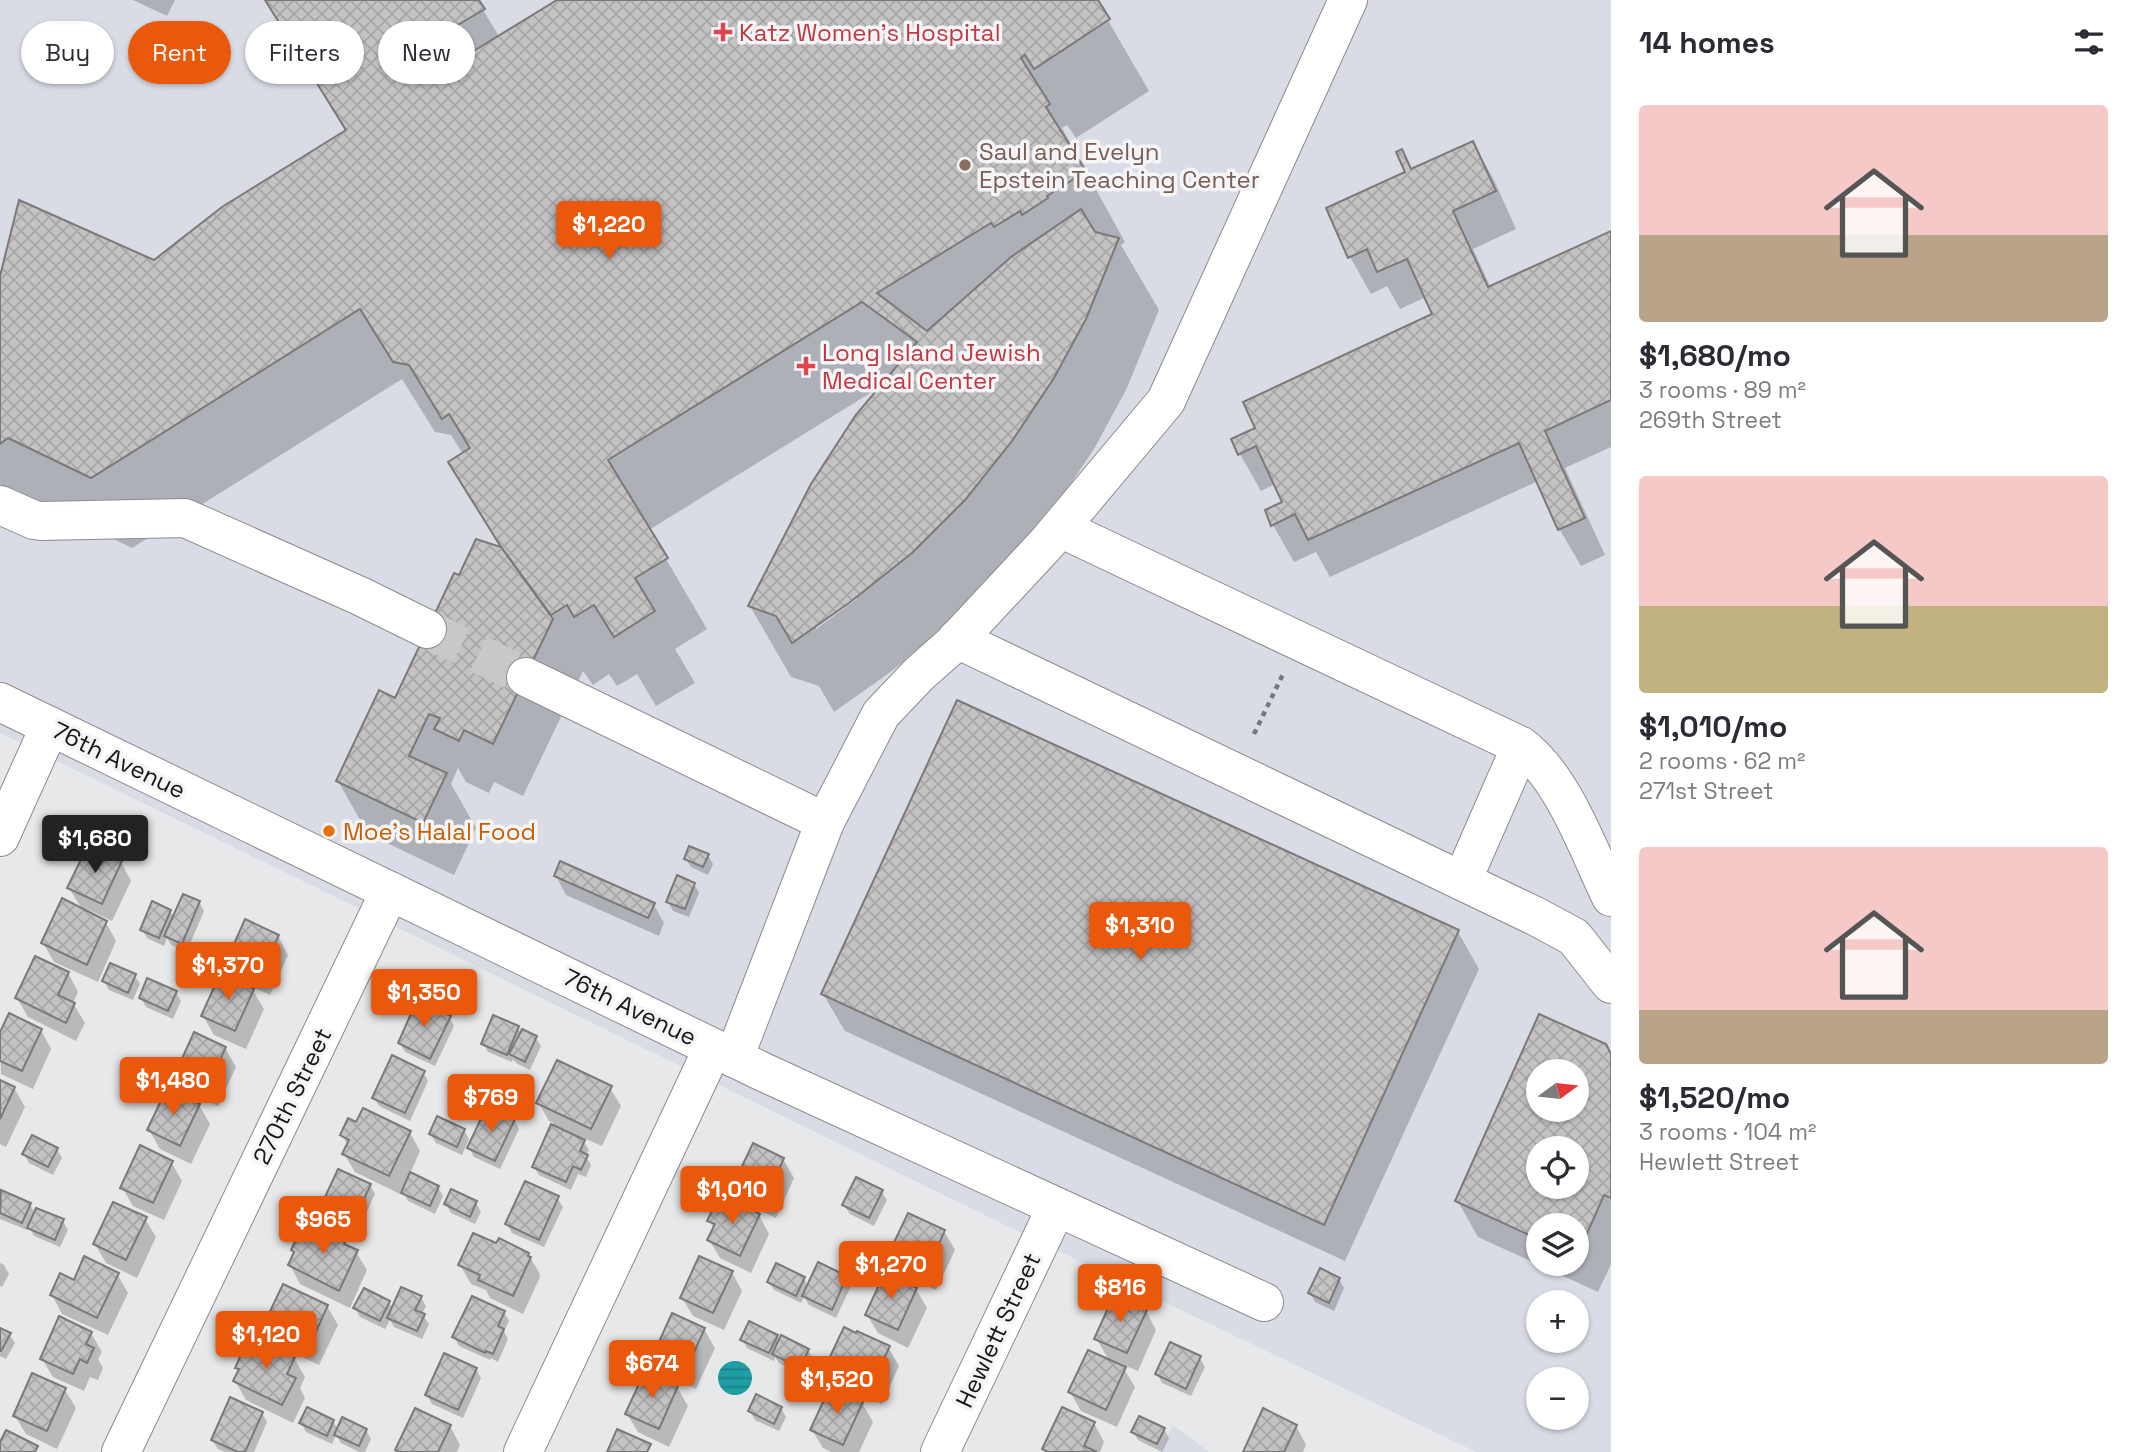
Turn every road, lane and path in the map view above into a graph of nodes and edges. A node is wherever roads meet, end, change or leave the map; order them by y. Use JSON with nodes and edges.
{"nodes":[{"id":1,"x":1348,"y":0,"type":"edge"},
{"id":2,"x":0,"y":505,"type":"edge"},
{"id":3,"x":1060,"y":528,"type":"junction"},
{"id":4,"x":427,"y":629,"type":"tunnel mouth"},
{"id":5,"x":957,"y":639,"type":"junction"},
{"id":6,"x":1285,"y":670,"type":"dead end"},
{"id":7,"x":526,"y":677,"type":"tunnel mouth"},
{"id":8,"x":0,"y":702,"type":"edge"},
{"id":9,"x":50,"y":726,"type":"junction"},
{"id":10,"x":1254,"y":734,"type":"dead end"},
{"id":11,"x":1521,"y":746,"type":"junction"},
{"id":12,"x":825,"y":822,"type":"junction"},
{"id":13,"x":0,"y":837,"type":"edge"},
{"id":14,"x":1462,"y":881,"type":"junction"},
{"id":15,"x":390,"y":891,"type":"junction"},
{"id":16,"x":1611,"y":897,"type":"edge"},
{"id":17,"x":1611,"y":984,"type":"edge"},
{"id":18,"x":723,"y":1053,"type":"junction"},
{"id":19,"x":1056,"y":1208,"type":"junction"},
{"id":20,"x":1264,"y":1302,"type":"dead end"},
{"id":21,"x":121,"y":1452,"type":"edge"},
{"id":22,"x":523,"y":1452,"type":"edge"},
{"id":23,"x":940,"y":1452,"type":"edge"}],
"edges":[{"from":1,"to":3,"type":"street"},
{"from":2,"to":4,"type":"street"},
{"from":3,"to":5,"type":"street"},
{"from":3,"to":11,"type":"street"},
{"from":5,"to":12,"type":"street"},
{"from":5,"to":14,"type":"street"},
{"from":6,"to":10,"type":"path"},
{"from":7,"to":12,"type":"street"},
{"from":8,"to":9,"type":"street","name":"76th Avenue"},
{"from":9,"to":13,"type":"street"},
{"from":9,"to":15,"type":"street","name":"76th Avenue"},
{"from":11,"to":14,"type":"street"},
{"from":11,"to":16,"type":"street"},
{"from":12,"to":18,"type":"street"},
{"from":14,"to":17,"type":"street"},
{"from":15,"to":18,"type":"street","name":"76th Avenue"},
{"from":15,"to":21,"type":"street","name":"270th Street"},
{"from":18,"to":19,"type":"street","name":"76th Avenue"},
{"from":18,"to":22,"type":"street"},
{"from":19,"to":20,"type":"street","name":"76th Avenue"},
{"from":19,"to":23,"type":"street","name":"Hewlett Street"}]}
